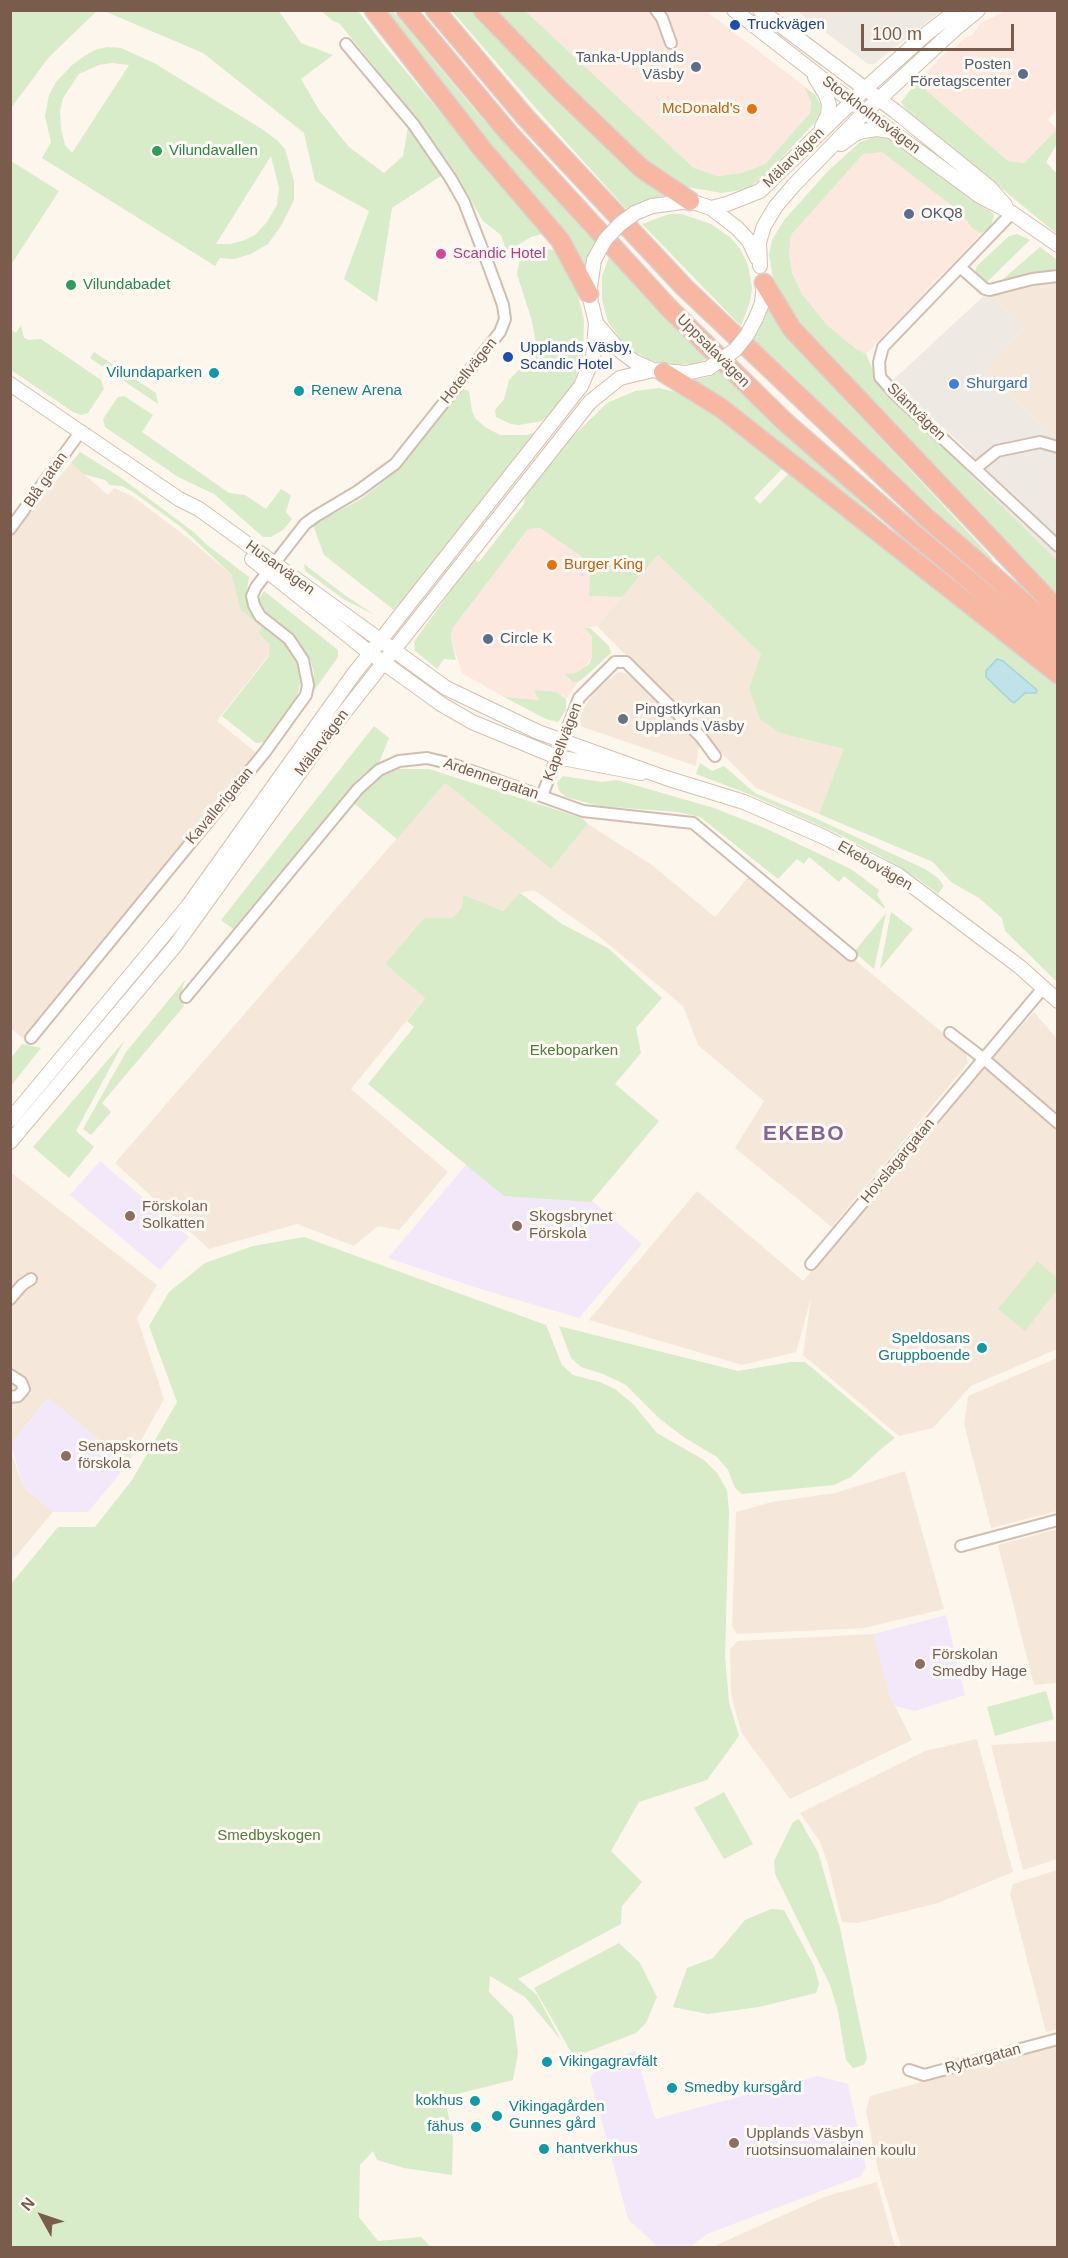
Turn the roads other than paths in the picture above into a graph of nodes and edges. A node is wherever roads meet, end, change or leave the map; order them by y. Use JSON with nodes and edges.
{"nodes":[{"id":1,"x":374,"y":10,"type":"edge"},
{"id":2,"x":406,"y":10,"type":"edge"},
{"id":3,"x":435,"y":10,"type":"edge"},
{"id":4,"x":483,"y":10,"type":"edge"},
{"id":5,"x":734,"y":10,"type":"edge"},
{"id":6,"x":760,"y":10,"type":"edge"},
{"id":7,"x":957,"y":10,"type":"edge"},
{"id":8,"x":978,"y":10,"type":"edge"},
{"id":9,"x":663,"y":13,"type":"edge"},
{"id":10,"x":671,"y":42,"type":"dead end"},
{"id":11,"x":346,"y":44,"type":"dead end"},
{"id":12,"x":808,"y":68,"type":"junction"},
{"id":13,"x":866,"y":88,"type":"junction"},
{"id":14,"x":879,"y":99,"type":"junction"},
{"id":15,"x":852,"y":102,"type":"junction"},
{"id":16,"x":865,"y":112,"type":"junction"},
{"id":17,"x":892,"y":131,"type":"junction"},
{"id":18,"x":803,"y":150,"type":"junction"},
{"id":19,"x":823,"y":154,"type":"junction"},
{"id":20,"x":690,"y":201,"type":"junction"},
{"id":21,"x":711,"y":208,"type":"junction"},
{"id":22,"x":1012,"y":213,"type":"junction"},
{"id":23,"x":1058,"y":246,"type":"edge"},
{"id":24,"x":960,"y":267,"type":"junction"},
{"id":25,"x":762,"y":274,"type":"junction"},
{"id":26,"x":1058,"y":276,"type":"edge"},
{"id":27,"x":589,"y":294,"type":"junction"},
{"id":28,"x":596,"y":324,"type":"junction"},
{"id":29,"x":658,"y":371,"type":"junction"},
{"id":30,"x":10,"y":384,"type":"edge"},
{"id":31,"x":81,"y":431,"type":"junction"},
{"id":32,"x":1058,"y":447,"type":"edge"},
{"id":33,"x":976,"y":468,"type":"junction"},
{"id":34,"x":10,"y":529,"type":"edge"},
{"id":35,"x":1058,"y":546,"type":"edge"},
{"id":36,"x":270,"y":567,"type":"junction"},
{"id":37,"x":1058,"y":610,"type":"edge"},
{"id":38,"x":1058,"y":632,"type":"edge"},
{"id":39,"x":381,"y":639,"type":"junction"},
{"id":40,"x":395,"y":648,"type":"junction"},
{"id":41,"x":370,"y":653,"type":"junction"},
{"id":42,"x":1058,"y":654,"type":"edge"},
{"id":43,"x":384,"y":663,"type":"junction"},
{"id":44,"x":1058,"y":674,"type":"edge"},
{"id":45,"x":562,"y":741,"type":"junction"},
{"id":46,"x":715,"y":756,"type":"dead end"},
{"id":47,"x":557,"y":757,"type":"junction"},
{"id":48,"x":666,"y":778,"type":"junction"},
{"id":49,"x":542,"y":796,"type":"junction"},
{"id":50,"x":851,"y":955,"type":"dead end"},
{"id":51,"x":1044,"y":987,"type":"junction"},
{"id":52,"x":186,"y":996,"type":"dead end"},
{"id":53,"x":1058,"y":1001,"type":"edge"},
{"id":54,"x":950,"y":1033,"type":"dead end"},
{"id":55,"x":31,"y":1038,"type":"dead end"},
{"id":56,"x":984,"y":1059,"type":"junction"},
{"id":57,"x":10,"y":1120,"type":"edge"},
{"id":58,"x":1058,"y":1123,"type":"edge"},
{"id":59,"x":10,"y":1142,"type":"edge"},
{"id":60,"x":811,"y":1264,"type":"dead end"},
{"id":61,"x":31,"y":1279,"type":"dead end"},
{"id":62,"x":10,"y":1299,"type":"edge"},
{"id":63,"x":10,"y":1376,"type":"edge"},
{"id":64,"x":10,"y":1397,"type":"edge"},
{"id":65,"x":1058,"y":1520,"type":"edge"},
{"id":66,"x":961,"y":1546,"type":"dead end"},
{"id":67,"x":1058,"y":2039,"type":"edge"},
{"id":68,"x":909,"y":2070,"type":"dead end"}],
"edges":[{"from":1,"to":27,"type":"highway"},
{"from":2,"to":42,"type":"highway","name":"Uppsalavägen"},
{"from":3,"to":38,"type":"highway","name":"Uppsalavägen"},
{"from":4,"to":20,"type":"highway"},
{"from":5,"to":12,"type":"main road","name":"Stockholmsvägen"},
{"from":6,"to":13,"type":"main road","name":"Stockholmsvägen"},
{"from":7,"to":13,"type":"main road","name":"Mälarvägen"},
{"from":8,"to":14,"type":"main road","name":"Mälarvägen"},
{"from":9,"to":10,"type":"street"},
{"from":11,"to":36,"type":"street","name":"Hotellvägen"},
{"from":12,"to":15,"type":"main road","name":"Stockholmsvägen"},
{"from":12,"to":18,"type":"main road"},
{"from":13,"to":14,"type":"main road","name":"Stockholmsvägen"},
{"from":13,"to":15,"type":"main road","name":"Mälarvägen"},
{"from":14,"to":16,"type":"main road","name":"Mälarvägen"},
{"from":14,"to":22,"type":"main road","name":"Stockholmsvägen"},
{"from":15,"to":16,"type":"main road","name":"Stockholmsvägen"},
{"from":15,"to":18,"type":"main road","name":"Mälarvägen"},
{"from":16,"to":17,"type":"main road","name":"Stockholmsvägen"},
{"from":16,"to":19,"type":"main road","name":"Mälarvägen"},
{"from":17,"to":19,"type":"main road","name":"Mälarvägen"},
{"from":17,"to":22,"type":"main road","name":"Stockholmsvägen"},
{"from":18,"to":21,"type":"main road","name":"Mälarvägen"},
{"from":19,"to":25,"type":"main road","name":"Mälarvägen"},
{"from":20,"to":21,"type":"main road"},
{"from":20,"to":27,"type":"main road","bridge":true},
{"from":21,"to":25,"type":"main road"},
{"from":22,"to":23,"type":"main road","name":"Stockholmsvägen"},
{"from":22,"to":24,"type":"street","name":"Släntvägen"},
{"from":24,"to":26,"type":"street"},
{"from":24,"to":33,"type":"street","name":"Släntvägen"},
{"from":25,"to":29,"type":"main road","bridge":true},
{"from":25,"to":37,"type":"highway"},
{"from":27,"to":28,"type":"main road"},
{"from":28,"to":29,"type":"main road"},
{"from":28,"to":39,"type":"main road","name":"Mälarvägen"},
{"from":29,"to":40,"type":"main road","name":"Mälarvägen"},
{"from":29,"to":44,"type":"highway"},
{"from":30,"to":31,"type":"main road","name":"Husarvägen"},
{"from":31,"to":34,"type":"street","name":"Blå gatan"},
{"from":31,"to":36,"type":"main road","name":"Husarvägen"},
{"from":32,"to":33,"type":"street"},
{"from":33,"to":35,"type":"street","name":"Släntvägen"},
{"from":36,"to":39,"type":"main road","name":"Husarvägen"},
{"from":36,"to":41,"type":"main road","name":"Husarvägen"},
{"from":36,"to":55,"type":"street","name":"Kavallerigatan"},
{"from":39,"to":40,"type":"main road","name":"Husarvägen"},
{"from":39,"to":41,"type":"main road","name":"Mälarvägen"},
{"from":40,"to":43,"type":"main road","name":"Mälarvägen"},
{"from":40,"to":45,"type":"main road","name":"Ekebovägen"},
{"from":41,"to":43,"type":"main road","name":"Husarvägen"},
{"from":41,"to":57,"type":"main road","name":"Mälarvägen"},
{"from":43,"to":47,"type":"main road","name":"Ekebovägen"},
{"from":43,"to":59,"type":"main road","name":"Mälarvägen"},
{"from":45,"to":46,"type":"street","name":"Kapellvägen"},
{"from":45,"to":47,"type":"street","name":"Kapellvägen"},
{"from":45,"to":48,"type":"main road","name":"Ekebovägen"},
{"from":47,"to":48,"type":"main road","name":"Ekebovägen"},
{"from":47,"to":49,"type":"street","name":"Kapellvägen"},
{"from":48,"to":51,"type":"main road","name":"Ekebovägen"},
{"from":49,"to":50,"type":"street","name":"Ardennergatan"},
{"from":49,"to":52,"type":"street","name":"Ardennergatan"},
{"from":51,"to":53,"type":"main road","name":"Ekebovägen"},
{"from":51,"to":56,"type":"street","name":"Hovslagargatan"},
{"from":54,"to":56,"type":"street"},
{"from":56,"to":58,"type":"street"},
{"from":56,"to":60,"type":"street","name":"Hovslagargatan"},
{"from":61,"to":62,"type":"street"},
{"from":63,"to":64,"type":"street"},
{"from":65,"to":66,"type":"street"},
{"from":67,"to":68,"type":"street","name":"Ryttargatan"}]}
